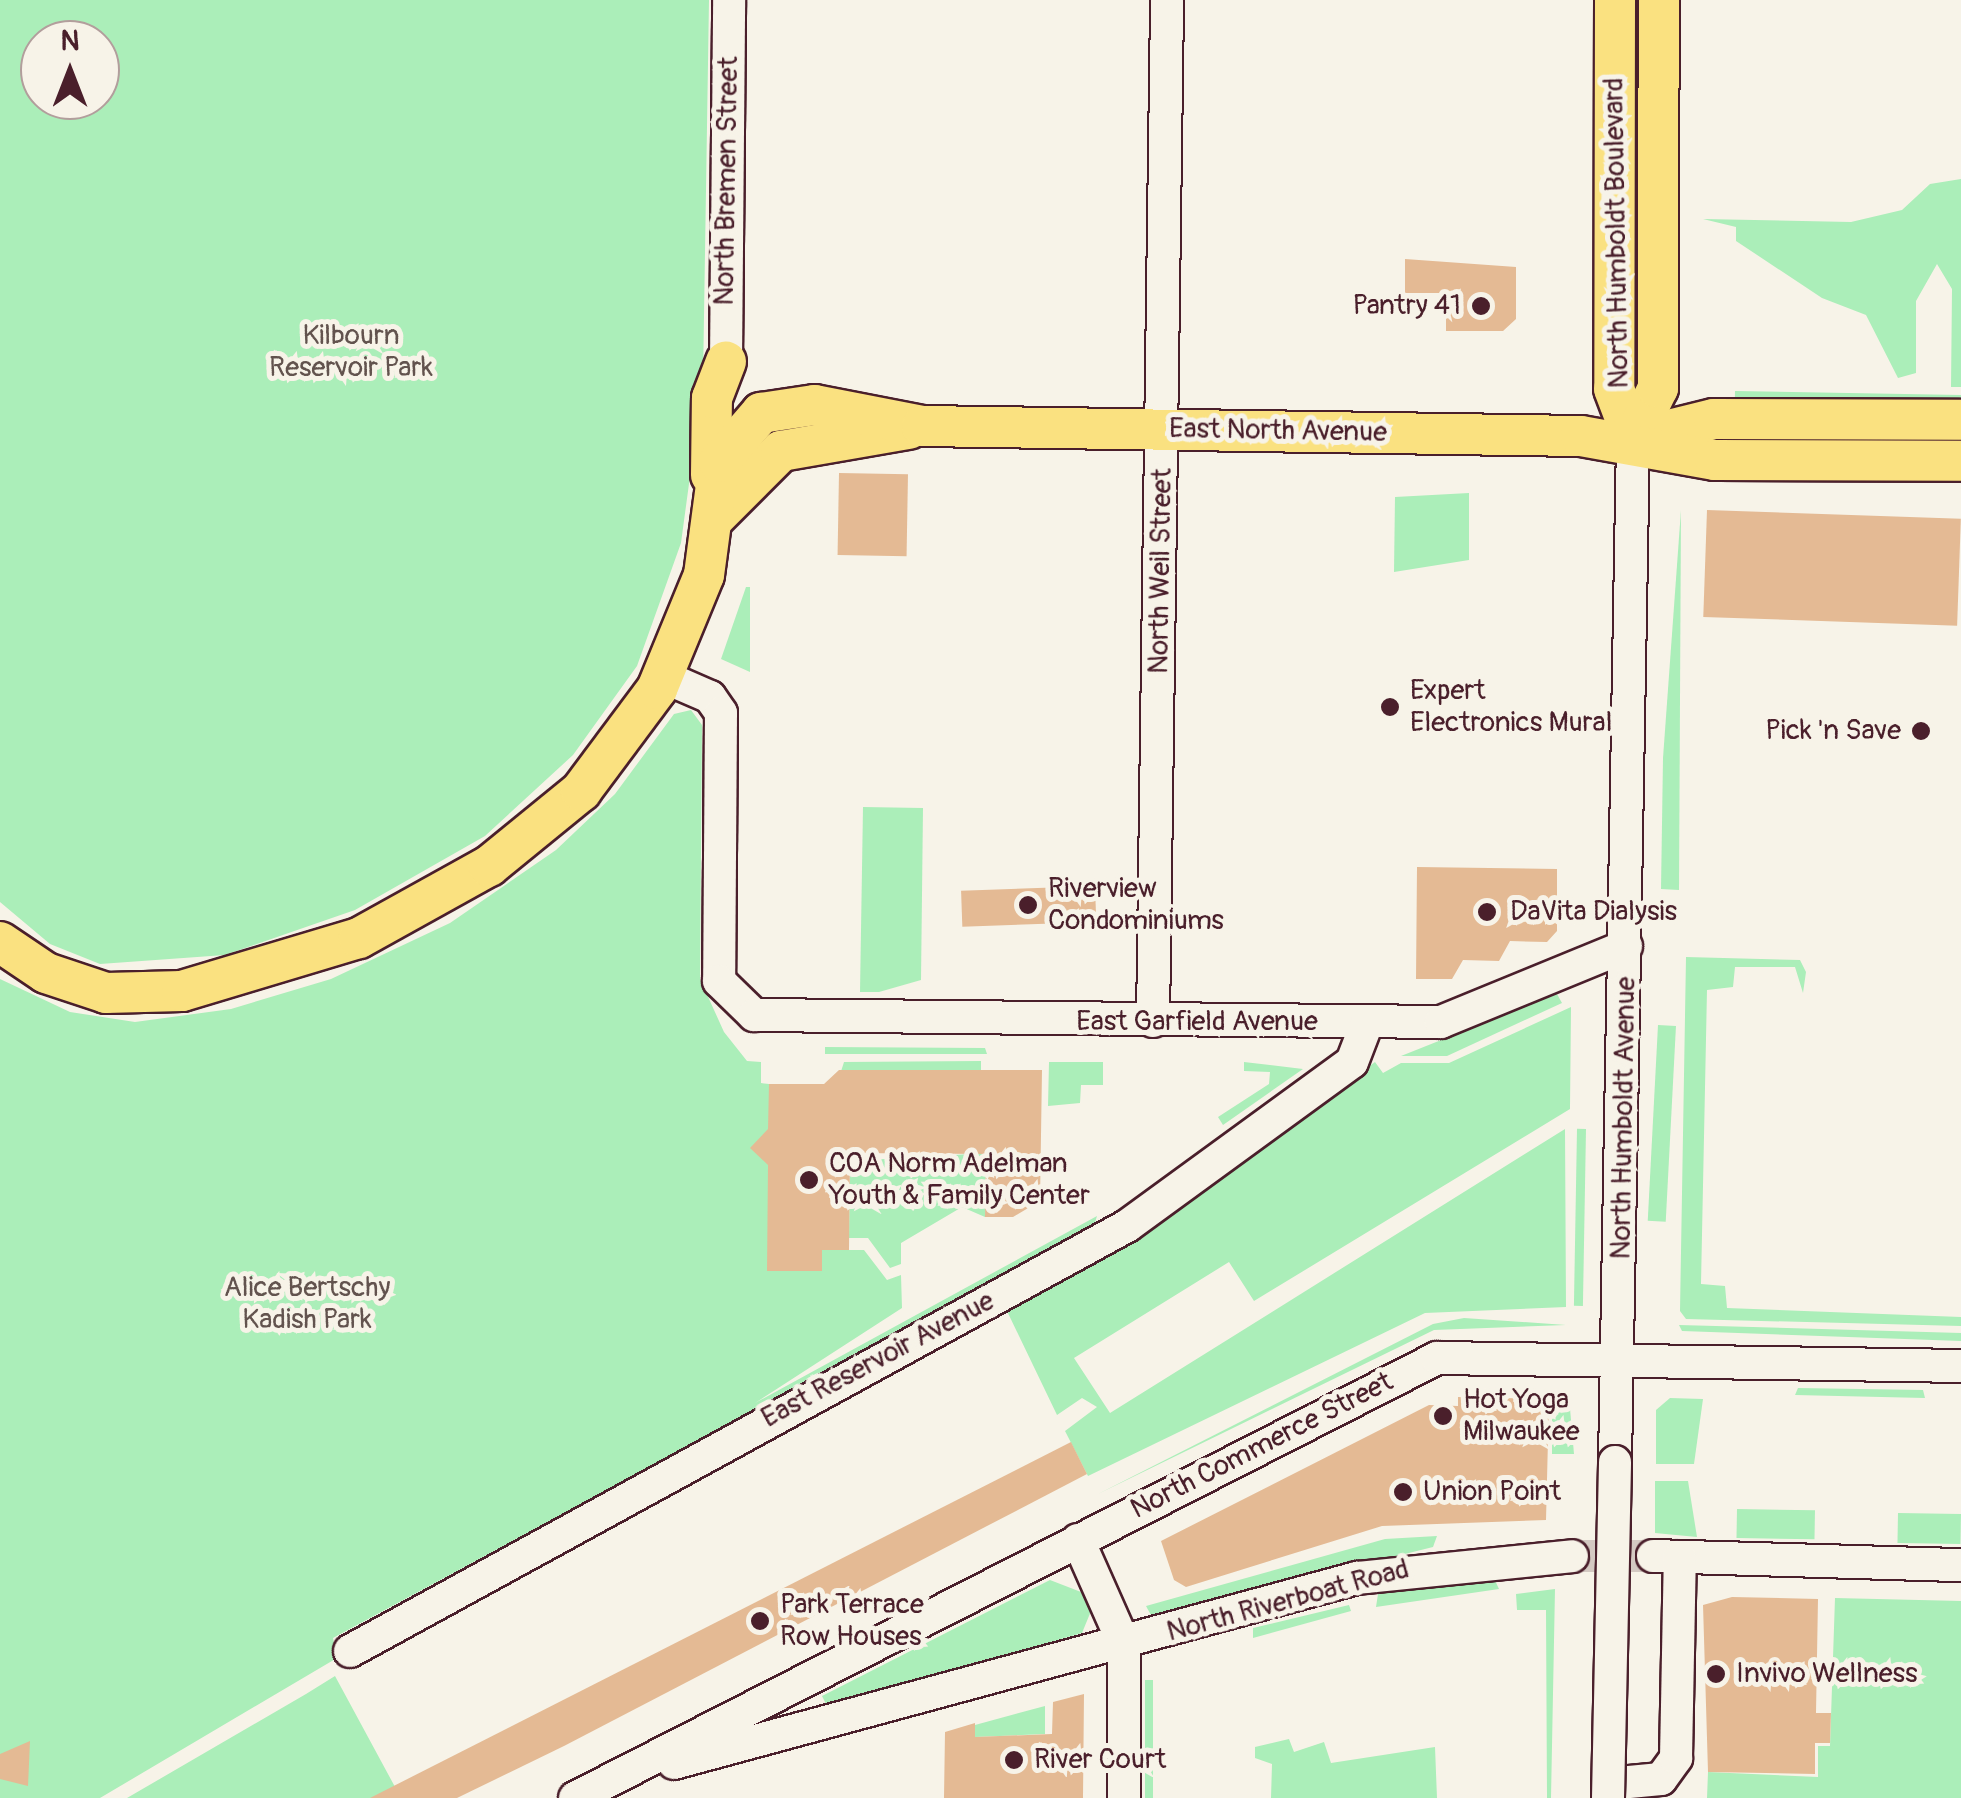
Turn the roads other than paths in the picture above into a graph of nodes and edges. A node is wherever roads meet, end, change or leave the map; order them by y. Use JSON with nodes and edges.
{"nodes":[{"id":1,"x":729,"y":0,"type":"edge"},
{"id":2,"x":1167,"y":0,"type":"edge"},
{"id":3,"x":1615,"y":0,"type":"edge"},
{"id":4,"x":1658,"y":0,"type":"edge"},
{"id":5,"x":726,"y":362,"type":"junction"},
{"id":6,"x":761,"y":413,"type":"junction"},
{"id":7,"x":1961,"y":420,"type":"edge"},
{"id":8,"x":922,"y":426,"type":"junction"},
{"id":9,"x":1164,"y":429,"type":"junction"},
{"id":10,"x":1633,"y":438,"type":"junction"},
{"id":11,"x":1961,"y":461,"type":"edge"},
{"id":12,"x":712,"y":502,"type":"junction"},
{"id":13,"x":664,"y":677,"type":"junction"},
{"id":14,"x":0,"y":942,"type":"edge"},
{"id":15,"x":1626,"y":946,"type":"junction"},
{"id":16,"x":1152,"y":1021,"type":"junction"},
{"id":17,"x":1366,"y":1023,"type":"junction"},
{"id":18,"x":1619,"y":1355,"type":"junction"},
{"id":19,"x":1961,"y":1366,"type":"edge"},
{"id":20,"x":1078,"y":1540,"type":"junction"},
{"id":21,"x":1572,"y":1556,"type":"tunnel mouth"},
{"id":22,"x":1961,"y":1565,"type":"edge"},
{"id":23,"x":1124,"y":1644,"type":"junction"},
{"id":24,"x":350,"y":1652,"type":"dead end"},
{"id":25,"x":622,"y":1776,"type":"junction"},
{"id":26,"x":1608,"y":1791,"type":"edge"},
{"id":27,"x":575,"y":1798,"type":"edge"},
{"id":28,"x":1124,"y":1798,"type":"edge"}],
"edges":[{"from":1,"to":5,"type":"street","name":"North Bremen Street"},
{"from":2,"to":9,"type":"street","name":"North Weil Street"},
{"from":3,"to":10,"type":"main road","name":"North Humboldt Boulevard"},
{"from":4,"to":10,"type":"main road","name":"North Humboldt Boulevard"},
{"from":5,"to":6,"type":"main road"},
{"from":5,"to":12,"type":"main road"},
{"from":6,"to":8,"type":"main road","name":"East North Avenue"},
{"from":6,"to":12,"type":"main road"},
{"from":7,"to":10,"type":"main road","name":"East North Avenue"},
{"from":8,"to":9,"type":"main road","name":"East North Avenue"},
{"from":8,"to":12,"type":"main road","name":"East North Avenue"},
{"from":9,"to":10,"type":"main road","name":"East North Avenue"},
{"from":9,"to":16,"type":"street","name":"North Weil Street"},
{"from":10,"to":11,"type":"main road","name":"East North Avenue"},
{"from":10,"to":15,"type":"street","name":"North Humboldt Avenue"},
{"from":12,"to":13,"type":"main road"},
{"from":13,"to":14,"type":"main road"},
{"from":13,"to":16,"type":"street","name":"East Garfield Avenue"},
{"from":15,"to":17,"type":"street","name":"East Garfield Avenue"},
{"from":15,"to":18,"type":"street","name":"North Humboldt Avenue"},
{"from":16,"to":17,"type":"street","name":"East Garfield Avenue"},
{"from":17,"to":24,"type":"street","name":"East Reservoir Avenue"},
{"from":18,"to":19,"type":"street","name":"North Commerce Street"},
{"from":18,"to":20,"type":"street","name":"North Commerce Street"},
{"from":18,"to":26,"type":"street","name":"North Humboldt Avenue","bridge":true},
{"from":20,"to":23,"type":"street"},
{"from":20,"to":25,"type":"street","name":"North Commerce Street"},
{"from":21,"to":23,"type":"street","name":"North Riverboat Road"},
{"from":22,"to":26,"type":"street"},
{"from":23,"to":25,"type":"street","name":"North Commerce Street"},
{"from":23,"to":28,"type":"street"},
{"from":25,"to":27,"type":"street","name":"North Commerce Street"}]}
